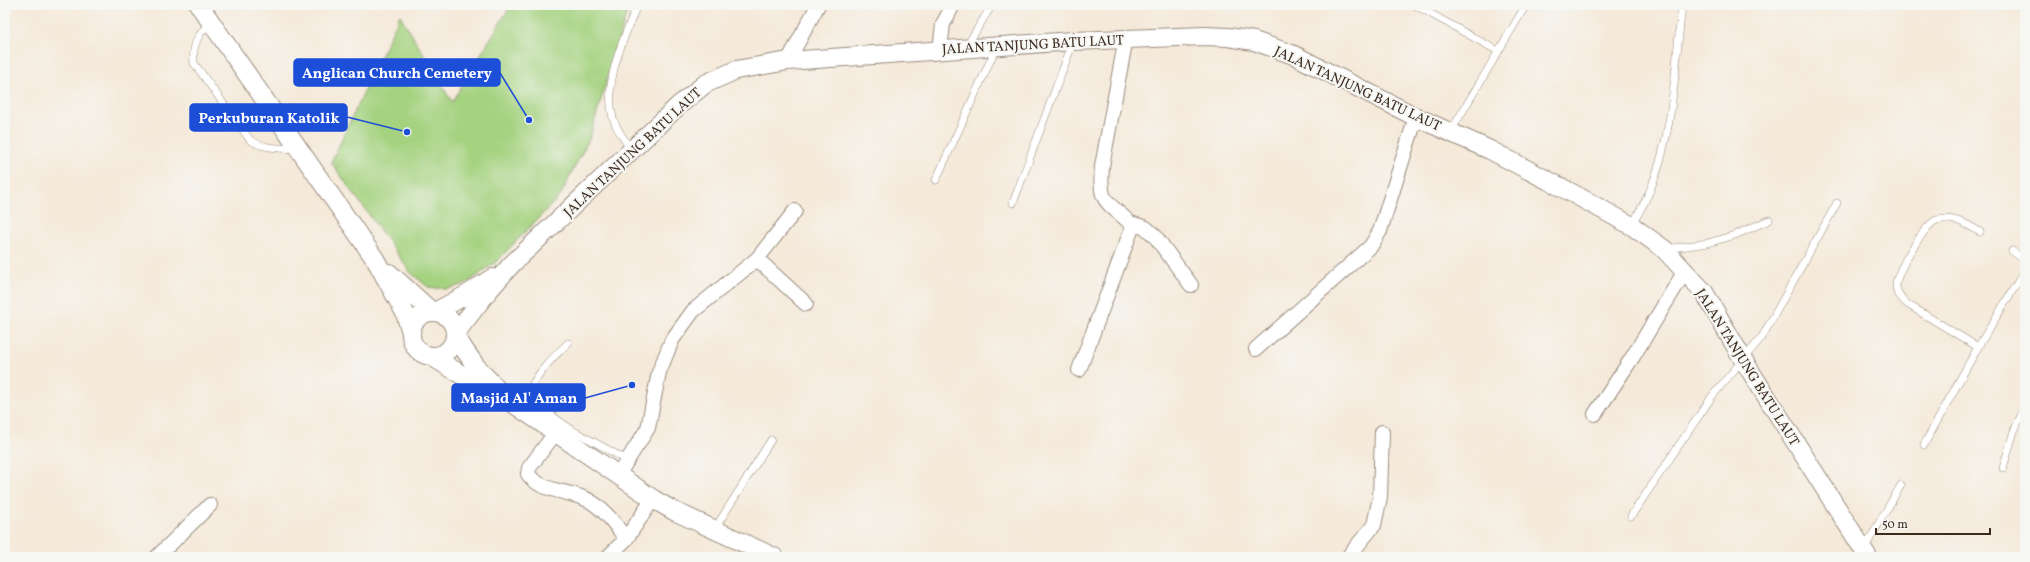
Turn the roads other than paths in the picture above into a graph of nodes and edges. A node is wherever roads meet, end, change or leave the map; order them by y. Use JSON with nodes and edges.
{"nodes":[{"id":1,"x":199,"y":5,"type":"edge"},
{"id":2,"x":637,"y":5,"type":"edge"},
{"id":3,"x":818,"y":5,"type":"edge"},
{"id":4,"x":953,"y":5,"type":"edge"},
{"id":5,"x":992,"y":5,"type":"edge"},
{"id":6,"x":1415,"y":5,"type":"edge"},
{"id":7,"x":1526,"y":5,"type":"edge"},
{"id":8,"x":1682,"y":5,"type":"edge"},
{"id":9,"x":210,"y":21,"type":"junction"},
{"id":10,"x":1126,"y":38,"type":"junction"},
{"id":11,"x":1073,"y":41,"type":"junction"},
{"id":12,"x":996,"y":48,"type":"junction"},
{"id":13,"x":965,"y":49,"type":"junction"},
{"id":14,"x":940,"y":50,"type":"junction"},
{"id":15,"x":1498,"y":51,"type":"junction"},
{"id":16,"x":788,"y":61,"type":"junction"},
{"id":17,"x":1416,"y":116,"type":"junction"},
{"id":18,"x":1451,"y":132,"type":"junction"},
{"id":19,"x":298,"y":150,"type":"junction"},
{"id":20,"x":631,"y":151,"type":"junction"},
{"id":21,"x":936,"y":180,"type":"dead end"},
{"id":22,"x":1013,"y":203,"type":"dead end"},
{"id":23,"x":1837,"y":203,"type":"dead end"},
{"id":24,"x":796,"y":211,"type":"dead end"},
{"id":25,"x":1769,"y":220,"type":"dead end"},
{"id":26,"x":1130,"y":224,"type":"junction"},
{"id":27,"x":1632,"y":226,"type":"junction"},
{"id":28,"x":1980,"y":232,"type":"dead end"},
{"id":29,"x":1664,"y":249,"type":"junction"},
{"id":30,"x":2012,"y":251,"type":"dead end"},
{"id":31,"x":757,"y":258,"type":"junction"},
{"id":32,"x":375,"y":259,"type":"junction"},
{"id":33,"x":2025,"y":260,"type":"edge"},
{"id":34,"x":512,"y":264,"type":"junction"},
{"id":35,"x":2025,"y":270,"type":"edge"},
{"id":36,"x":1685,"y":271,"type":"junction"},
{"id":37,"x":1191,"y":284,"type":"dead end"},
{"id":38,"x":806,"y":304,"type":"dead end"},
{"id":39,"x":434,"y":312,"type":"junction"},
{"id":40,"x":411,"y":332,"type":"junction"},
{"id":41,"x":455,"y":335,"type":"junction"},
{"id":42,"x":568,"y":343,"type":"dead end"},
{"id":43,"x":1978,"y":347,"type":"junction"},
{"id":44,"x":1256,"y":349,"type":"dead end"},
{"id":45,"x":431,"y":356,"type":"junction"},
{"id":46,"x":1744,"y":361,"type":"junction"},
{"id":47,"x":1079,"y":370,"type":"dead end"},
{"id":48,"x":508,"y":400,"type":"junction"},
{"id":49,"x":2025,"y":407,"type":"edge"},
{"id":50,"x":1595,"y":414,"type":"dead end"},
{"id":51,"x":556,"y":432,"type":"junction"},
{"id":52,"x":1382,"y":432,"type":"dead end"},
{"id":53,"x":771,"y":440,"type":"dead end"},
{"id":54,"x":1924,"y":445,"type":"dead end"},
{"id":55,"x":623,"y":468,"type":"junction"},
{"id":56,"x":2003,"y":468,"type":"dead end"},
{"id":57,"x":1901,"y":485,"type":"dead end"},
{"id":58,"x":653,"y":499,"type":"junction"},
{"id":59,"x":210,"y":505,"type":"dead end"},
{"id":60,"x":1631,"y":516,"type":"dead end"},
{"id":61,"x":714,"y":530,"type":"junction"},
{"id":62,"x":626,"y":539,"type":"junction"},
{"id":63,"x":1866,"y":554,"type":"edge"},
{"id":64,"x":157,"y":557,"type":"edge"},
{"id":65,"x":608,"y":557,"type":"edge"},
{"id":66,"x":774,"y":557,"type":"edge"},
{"id":67,"x":1348,"y":557,"type":"edge"}],
"edges":[{"from":1,"to":9,"type":"street"},
{"from":2,"to":20,"type":"lane"},
{"from":3,"to":16,"type":"street"},
{"from":4,"to":14,"type":"street"},
{"from":5,"to":13,"type":"lane"},
{"from":6,"to":15,"type":"lane"},
{"from":7,"to":15,"type":"lane"},
{"from":8,"to":27,"type":"lane"},
{"from":9,"to":19,"type":"street"},
{"from":9,"to":19,"type":"lane"},
{"from":10,"to":11,"type":"street","name":"JALAN TANJUNG BATU LAUT"},
{"from":10,"to":17,"type":"street","name":"JALAN TANJUNG BATU LAUT"},
{"from":10,"to":26,"type":"street"},
{"from":11,"to":12,"type":"street","name":"JALAN TANJUNG BATU LAUT"},
{"from":11,"to":22,"type":"lane"},
{"from":12,"to":13,"type":"street","name":"JALAN TANJUNG BATU LAUT"},
{"from":12,"to":21,"type":"lane"},
{"from":13,"to":14,"type":"street","name":"JALAN TANJUNG BATU LAUT"},
{"from":14,"to":16,"type":"street","name":"JALAN TANJUNG BATU LAUT"},
{"from":15,"to":18,"type":"lane"},
{"from":16,"to":20,"type":"street","name":"JALAN TANJUNG BATU LAUT"},
{"from":17,"to":18,"type":"street","name":"JALAN TANJUNG BATU LAUT"},
{"from":17,"to":44,"type":"street"},
{"from":18,"to":27,"type":"street","name":"JALAN TANJUNG BATU LAUT"},
{"from":19,"to":32,"type":"street"},
{"from":20,"to":34,"type":"street","name":"JALAN TANJUNG BATU LAUT"},
{"from":23,"to":46,"type":"lane"},
{"from":24,"to":31,"type":"street"},
{"from":25,"to":29,"type":"lane"},
{"from":26,"to":37,"type":"street"},
{"from":26,"to":47,"type":"street"},
{"from":27,"to":29,"type":"street","name":"JALAN TANJUNG BATU LAUT"},
{"from":28,"to":43,"type":"lane"},
{"from":29,"to":36,"type":"street","name":"JALAN TANJUNG BATU LAUT"},
{"from":30,"to":33,"type":"lane"},
{"from":31,"to":38,"type":"street"},
{"from":31,"to":55,"type":"street"},
{"from":32,"to":39,"type":"street"},
{"from":32,"to":40,"type":"street"},
{"from":34,"to":39,"type":"street","name":"JALAN TANJUNG BATU LAUT"},
{"from":34,"to":41,"type":"street","name":"JALAN TANJUNG BATU LAUT"},
{"from":35,"to":43,"type":"lane"},
{"from":36,"to":46,"type":"street","name":"JALAN TANJUNG BATU LAUT"},
{"from":36,"to":50,"type":"street"},
{"from":39,"to":40,"type":"street"},
{"from":39,"to":41,"type":"street"},
{"from":40,"to":45,"type":"street"},
{"from":41,"to":45,"type":"street"},
{"from":41,"to":48,"type":"street"},
{"from":42,"to":55,"type":"lane"},
{"from":43,"to":54,"type":"lane"},
{"from":45,"to":48,"type":"street"},
{"from":46,"to":60,"type":"lane"},
{"from":46,"to":63,"type":"street","name":"JALAN TANJUNG BATU LAUT"},
{"from":48,"to":51,"type":"street"},
{"from":49,"to":56,"type":"lane"},
{"from":51,"to":55,"type":"street"},
{"from":51,"to":62,"type":"street"},
{"from":52,"to":67,"type":"street"},
{"from":53,"to":61,"type":"lane"},
{"from":55,"to":58,"type":"street"},
{"from":57,"to":63,"type":"lane"},
{"from":58,"to":61,"type":"street"},
{"from":58,"to":62,"type":"street"},
{"from":59,"to":64,"type":"street"},
{"from":61,"to":66,"type":"street"},
{"from":62,"to":65,"type":"street"}]}
